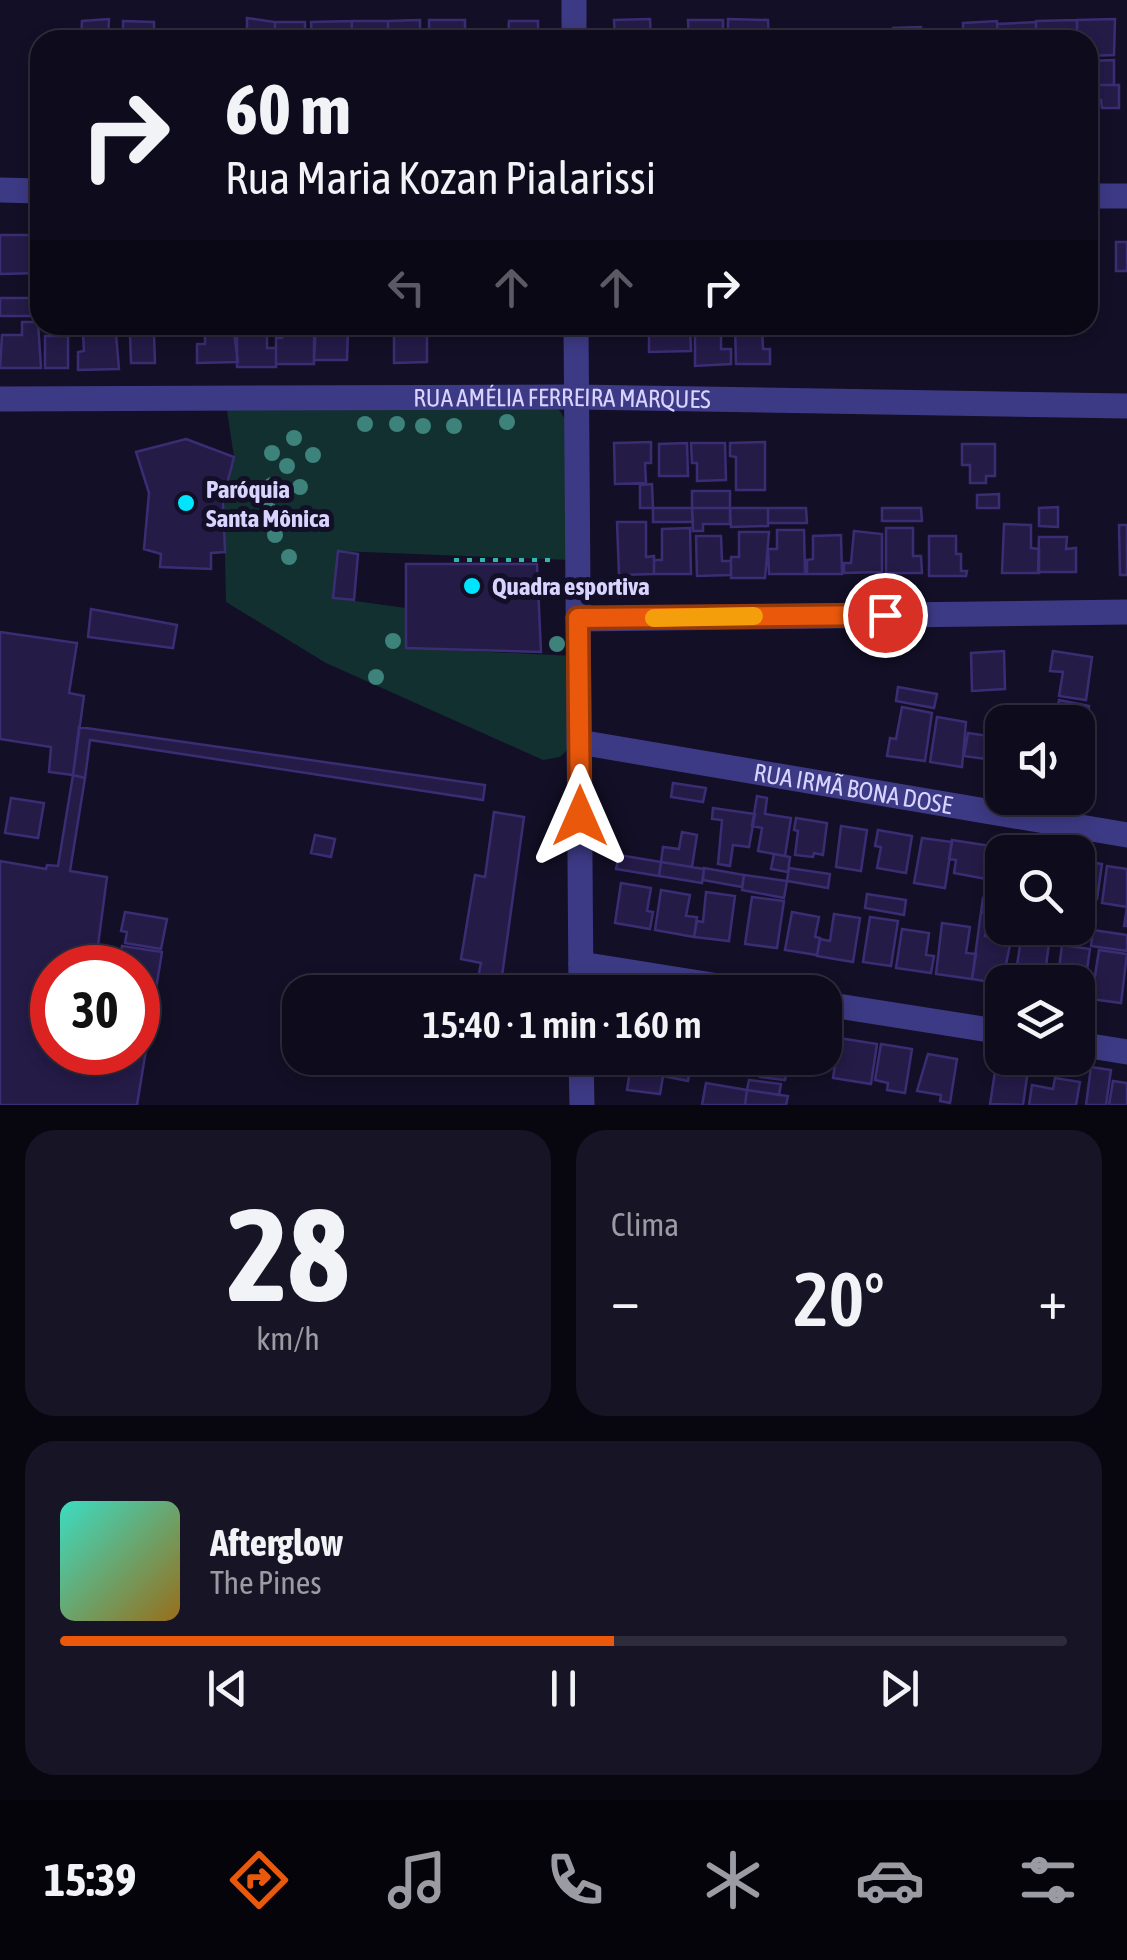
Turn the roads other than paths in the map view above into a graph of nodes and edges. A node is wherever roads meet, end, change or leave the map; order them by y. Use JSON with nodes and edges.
{"nodes":[{"id":1,"x":574,"y":0,"type":"edge"},
{"id":2,"x":574,"y":30,"type":"edge"},
{"id":3,"x":0,"y":190,"type":"edge"},
{"id":4,"x":30,"y":191,"type":"edge"},
{"id":5,"x":1098,"y":196,"type":"edge"},
{"id":6,"x":1127,"y":196,"type":"edge"},
{"id":7,"x":576,"y":335,"type":"edge"},
{"id":8,"x":577,"y":397,"type":"junction"},
{"id":9,"x":0,"y":399,"type":"edge"},
{"id":10,"x":1127,"y":406,"type":"edge"},
{"id":11,"x":1127,"y":612,"type":"edge"},
{"id":12,"x":578,"y":618,"type":"junction"},
{"id":13,"x":579,"y":742,"type":"junction"},
{"id":14,"x":1127,"y":836,"type":"edge"},
{"id":15,"x":580,"y":964,"type":"junction"},
{"id":16,"x":580,"y":975,"type":"edge"},
{"id":17,"x":649,"y":975,"type":"edge"},
{"id":18,"x":842,"y":1007,"type":"edge"},
{"id":19,"x":985,"y":1029,"type":"edge"},
{"id":20,"x":1095,"y":1047,"type":"edge"},
{"id":21,"x":1127,"y":1052,"type":"edge"},
{"id":22,"x":582,"y":1075,"type":"edge"},
{"id":23,"x":582,"y":1105,"type":"edge"}],
"edges":[{"from":1,"to":2,"type":"street"},
{"from":3,"to":4,"type":"street"},
{"from":5,"to":6,"type":"street"},
{"from":7,"to":8,"type":"street"},
{"from":8,"to":9,"type":"street","name":"RUA AMÉLIA FERREIRA MARQUES"},
{"from":8,"to":10,"type":"street","name":"RUA AMÉLIA FERREIRA MARQUES"},
{"from":8,"to":12,"type":"street"},
{"from":11,"to":12,"type":"street"},
{"from":12,"to":13,"type":"street"},
{"from":13,"to":14,"type":"street","name":"RUA IRMÃ BONA DOSE"},
{"from":13,"to":15,"type":"street"},
{"from":15,"to":16,"type":"street"},
{"from":15,"to":17,"type":"street"},
{"from":18,"to":19,"type":"street"},
{"from":20,"to":21,"type":"street"},
{"from":22,"to":23,"type":"street"}]}
